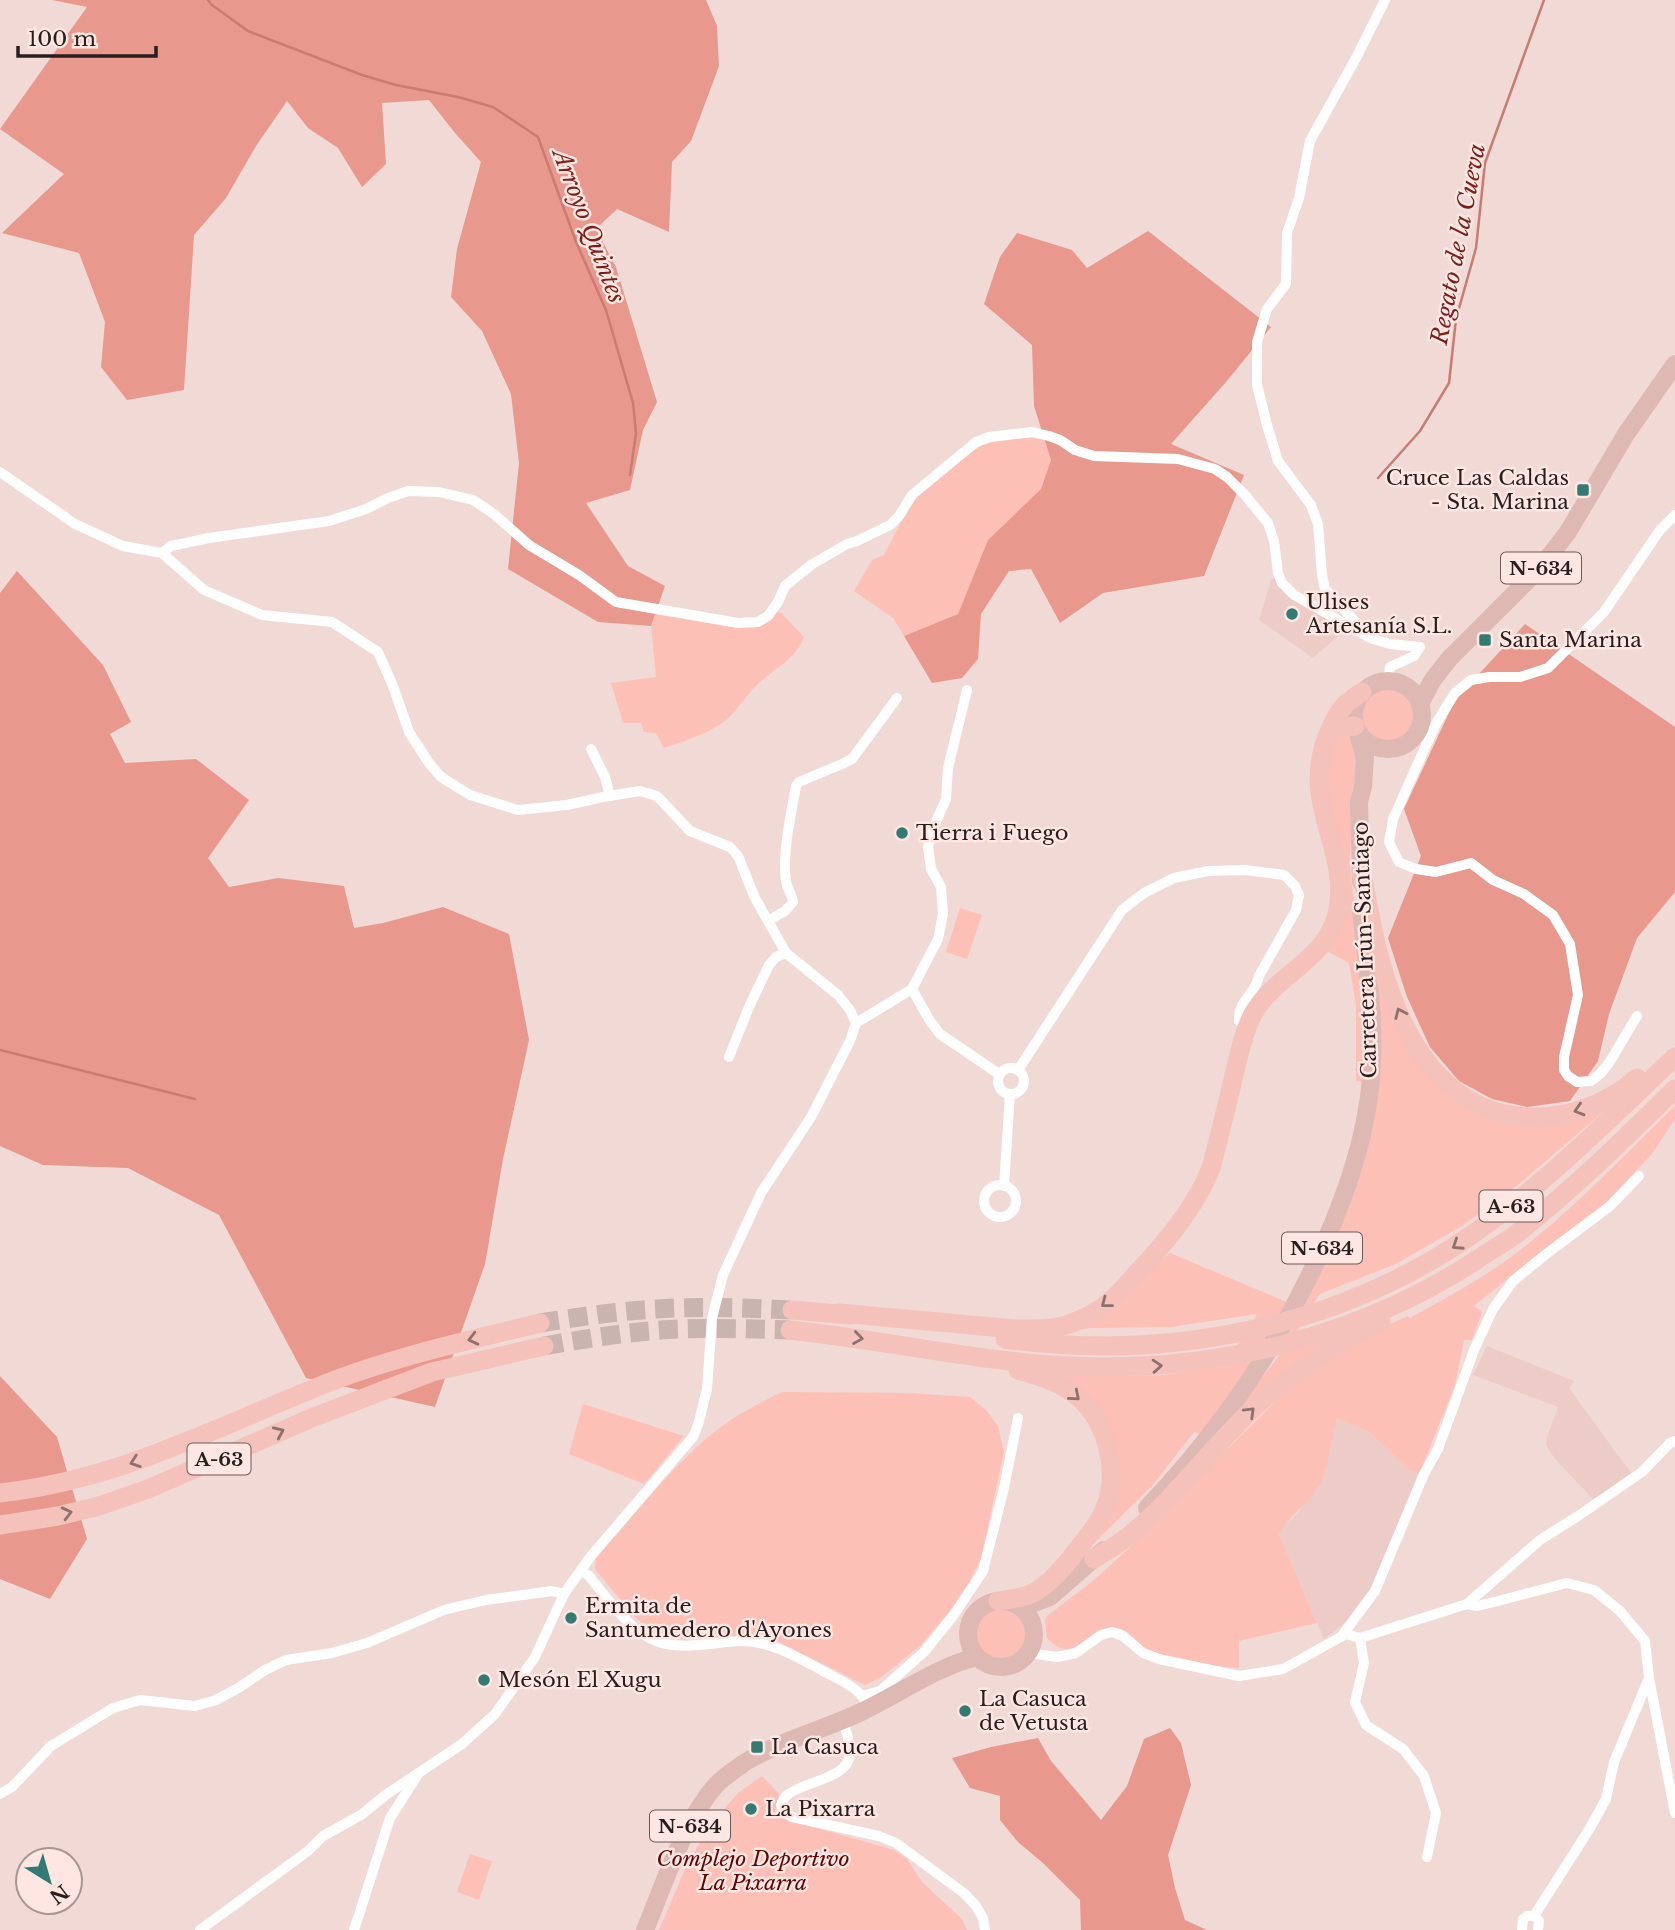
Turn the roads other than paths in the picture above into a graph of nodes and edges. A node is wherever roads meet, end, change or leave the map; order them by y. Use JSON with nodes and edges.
{"nodes":[{"id":1,"x":1385,"y":0,"type":"edge"},
{"id":2,"x":1675,"y":364,"type":"edge"},
{"id":3,"x":0,"y":472,"type":"edge"},
{"id":4,"x":1675,"y":516,"type":"edge"},
{"id":5,"x":162,"y":553,"type":"junction"},
{"id":6,"x":1370,"y":638,"type":"junction"},
{"id":7,"x":1449,"y":659,"type":"junction"},
{"id":8,"x":1395,"y":682,"type":"junction"},
{"id":9,"x":967,"y":690,"type":"dead end"},
{"id":10,"x":1362,"y":692,"type":"junction"},
{"id":11,"x":897,"y":698,"type":"dead end"},
{"id":12,"x":1420,"y":704,"type":"junction"},
{"id":13,"x":1357,"y":730,"type":"junction"},
{"id":14,"x":1329,"y":732,"type":"junction"},
{"id":15,"x":1423,"y":738,"type":"junction"},
{"id":16,"x":591,"y":749,"type":"dead end"},
{"id":17,"x":1388,"y":749,"type":"junction"},
{"id":18,"x":1363,"y":787,"type":"junction"},
{"id":19,"x":610,"y":796,"type":"junction"},
{"id":20,"x":1360,"y":868,"type":"junction"},
{"id":21,"x":768,"y":921,"type":"junction"},
{"id":22,"x":786,"y":953,"type":"junction"},
{"id":23,"x":912,"y":989,"type":"junction"},
{"id":24,"x":1637,"y":1016,"type":"dead end"},
{"id":25,"x":856,"y":1023,"type":"junction"},
{"id":26,"x":1248,"y":1026,"type":"junction"},
{"id":27,"x":1675,"y":1046,"type":"edge"},
{"id":28,"x":729,"y":1056,"type":"dead end"},
{"id":29,"x":1675,"y":1057,"type":"edge"},
{"id":30,"x":1018,"y":1070,"type":"junction"},
{"id":31,"x":999,"y":1074,"type":"junction"},
{"id":32,"x":1675,"y":1089,"type":"edge"},
{"id":33,"x":1010,"y":1094,"type":"junction"},
{"id":34,"x":1593,"y":1168,"type":"junction"},
{"id":35,"x":1639,"y":1176,"type":"dead end"},
{"id":36,"x":1004,"y":1186,"type":"dead end"},
{"id":37,"x":792,"y":1310,"type":"tunnel mouth"},
{"id":38,"x":839,"y":1313,"type":"junction"},
{"id":39,"x":540,"y":1323,"type":"tunnel mouth"},
{"id":40,"x":790,"y":1330,"type":"tunnel mouth"},
{"id":41,"x":894,"y":1343,"type":"junction"},
{"id":42,"x":544,"y":1346,"type":"tunnel mouth"},
{"id":43,"x":1018,"y":1418,"type":"dead end"},
{"id":44,"x":1675,"y":1441,"type":"edge"},
{"id":45,"x":0,"y":1493,"type":"edge"},
{"id":46,"x":0,"y":1525,"type":"edge"},
{"id":47,"x":1094,"y":1559,"type":"junction"},
{"id":48,"x":582,"y":1571,"type":"junction"},
{"id":49,"x":564,"y":1594,"type":"junction"},
{"id":50,"x":1050,"y":1597,"type":"junction"},
{"id":51,"x":998,"y":1601,"type":"junction"},
{"id":52,"x":1467,"y":1604,"type":"junction"},
{"id":53,"x":1018,"y":1606,"type":"junction"},
{"id":54,"x":1034,"y":1630,"type":"junction"},
{"id":55,"x":1341,"y":1637,"type":"junction"},
{"id":56,"x":1360,"y":1638,"type":"junction"},
{"id":57,"x":968,"y":1639,"type":"junction"},
{"id":58,"x":1028,"y":1653,"type":"junction"},
{"id":59,"x":976,"y":1657,"type":"junction"},
{"id":60,"x":941,"y":1670,"type":"junction"},
{"id":61,"x":1649,"y":1678,"type":"junction"},
{"id":62,"x":866,"y":1703,"type":"junction"},
{"id":63,"x":843,"y":1721,"type":"junction"},
{"id":64,"x":421,"y":1772,"type":"junction"},
{"id":65,"x":0,"y":1794,"type":"edge"},
{"id":66,"x":1675,"y":1813,"type":"edge"},
{"id":67,"x":1427,"y":1857,"type":"dead end"},
{"id":68,"x":1534,"y":1916,"type":"junction"},
{"id":69,"x":200,"y":1930,"type":"edge"},
{"id":70,"x":354,"y":1930,"type":"edge"},
{"id":71,"x":645,"y":1930,"type":"edge"},
{"id":72,"x":985,"y":1930,"type":"edge"},
{"id":73,"x":1522,"y":1930,"type":"edge"},
{"id":74,"x":1538,"y":1930,"type":"edge"}],
"edges":[{"from":1,"to":6,"type":"street"},
{"from":2,"to":7,"type":"highway","number":"N-634"},
{"from":3,"to":5,"type":"street"},
{"from":4,"to":15,"type":"street"},
{"from":5,"to":6,"type":"street"},
{"from":5,"to":19,"type":"street"},
{"from":6,"to":8,"type":"street"},
{"from":7,"to":8,"type":"highway","number":"N-634"},
{"from":7,"to":12,"type":"highway","number":"N-634"},
{"from":8,"to":10,"type":"highway","number":"N-634"},
{"from":8,"to":12,"type":"highway"},
{"from":9,"to":23,"type":"street"},
{"from":10,"to":13,"type":"highway","number":"N-634"},
{"from":10,"to":14,"type":"highway"},
{"from":11,"to":21,"type":"street"},
{"from":12,"to":15,"type":"highway","number":"N-634"},
{"from":13,"to":14,"type":"highway"},
{"from":13,"to":17,"type":"highway"},
{"from":13,"to":18,"type":"highway","name":"Carretera Irún-Santiago","number":"N-634"},
{"from":14,"to":26,"type":"highway"},
{"from":15,"to":17,"type":"highway","number":"N-634"},
{"from":15,"to":24,"type":"street"},
{"from":16,"to":19,"type":"street"},
{"from":17,"to":18,"type":"highway","name":"Carretera Irún-Santiago","number":"N-634"},
{"from":18,"to":20,"type":"highway","name":"Carretera Irún-Santiago","number":"N-634"},
{"from":19,"to":21,"type":"street"},
{"from":27,"to":20,"type":"highway","one_way":true},
{"from":20,"to":47,"type":"highway","name":"Carretera Irún-Santiago","number":"N-634"},
{"from":21,"to":22,"type":"street"},
{"from":22,"to":25,"type":"street"},
{"from":22,"to":28,"type":"street"},
{"from":23,"to":25,"type":"street"},
{"from":23,"to":31,"type":"street"},
{"from":25,"to":48,"type":"street"},
{"from":26,"to":30,"type":"street"},
{"from":26,"to":38,"type":"highway","one_way":true},
{"from":29,"to":38,"type":"highway","number":"A-63","one_way":true},
{"from":30,"to":31,"type":"street"},
{"from":30,"to":33,"type":"street"},
{"from":31,"to":33,"type":"street"},
{"from":32,"to":34,"type":"highway","number":"A-63"},
{"from":33,"to":36,"type":"street"},
{"from":41,"to":34,"type":"highway","number":"A-63","one_way":true},
{"from":47,"to":34,"type":"highway","one_way":true},
{"from":35,"to":55,"type":"street"},
{"from":37,"to":38,"type":"highway","number":"A-63"},
{"from":39,"to":45,"type":"highway","number":"A-63","one_way":true},
{"from":40,"to":41,"type":"highway","number":"A-63","one_way":true},
{"from":41,"to":51,"type":"highway","one_way":true},
{"from":46,"to":42,"type":"highway","number":"A-63","one_way":true},
{"from":43,"to":62,"type":"street"},
{"from":44,"to":52,"type":"street"},
{"from":47,"to":50,"type":"highway","name":"Carretera Irún-Santiago","number":"N-634"},
{"from":48,"to":49,"type":"street"},
{"from":48,"to":62,"type":"street"},
{"from":49,"to":64,"type":"street"},
{"from":49,"to":65,"type":"street"},
{"from":50,"to":53,"type":"highway","name":"Carretera Irún-Santiago","number":"N-634"},
{"from":50,"to":54,"type":"highway","name":"Carretera Irún-Santiago","number":"N-634"},
{"from":51,"to":53,"type":"highway","number":"N-634"},
{"from":51,"to":57,"type":"highway","number":"N-634"},
{"from":52,"to":56,"type":"street"},
{"from":52,"to":61,"type":"street"},
{"from":53,"to":54,"type":"highway"},
{"from":54,"to":58,"type":"highway","number":"N-634"},
{"from":55,"to":56,"type":"street"},
{"from":55,"to":58,"type":"street"},
{"from":56,"to":67,"type":"street"},
{"from":57,"to":59,"type":"highway"},
{"from":57,"to":60,"type":"highway","number":"N-634"},
{"from":58,"to":59,"type":"highway"},
{"from":59,"to":60,"type":"highway","number":"N-634"},
{"from":60,"to":62,"type":"highway","number":"N-634"},
{"from":61,"to":66,"type":"street"},
{"from":61,"to":68,"type":"street"},
{"from":62,"to":63,"type":"highway","number":"N-634"},
{"from":63,"to":71,"type":"highway","number":"N-634"},
{"from":63,"to":72,"type":"street"},
{"from":64,"to":69,"type":"street"},
{"from":64,"to":70,"type":"street"},
{"from":68,"to":73,"type":"street"},
{"from":68,"to":74,"type":"street"}]}
